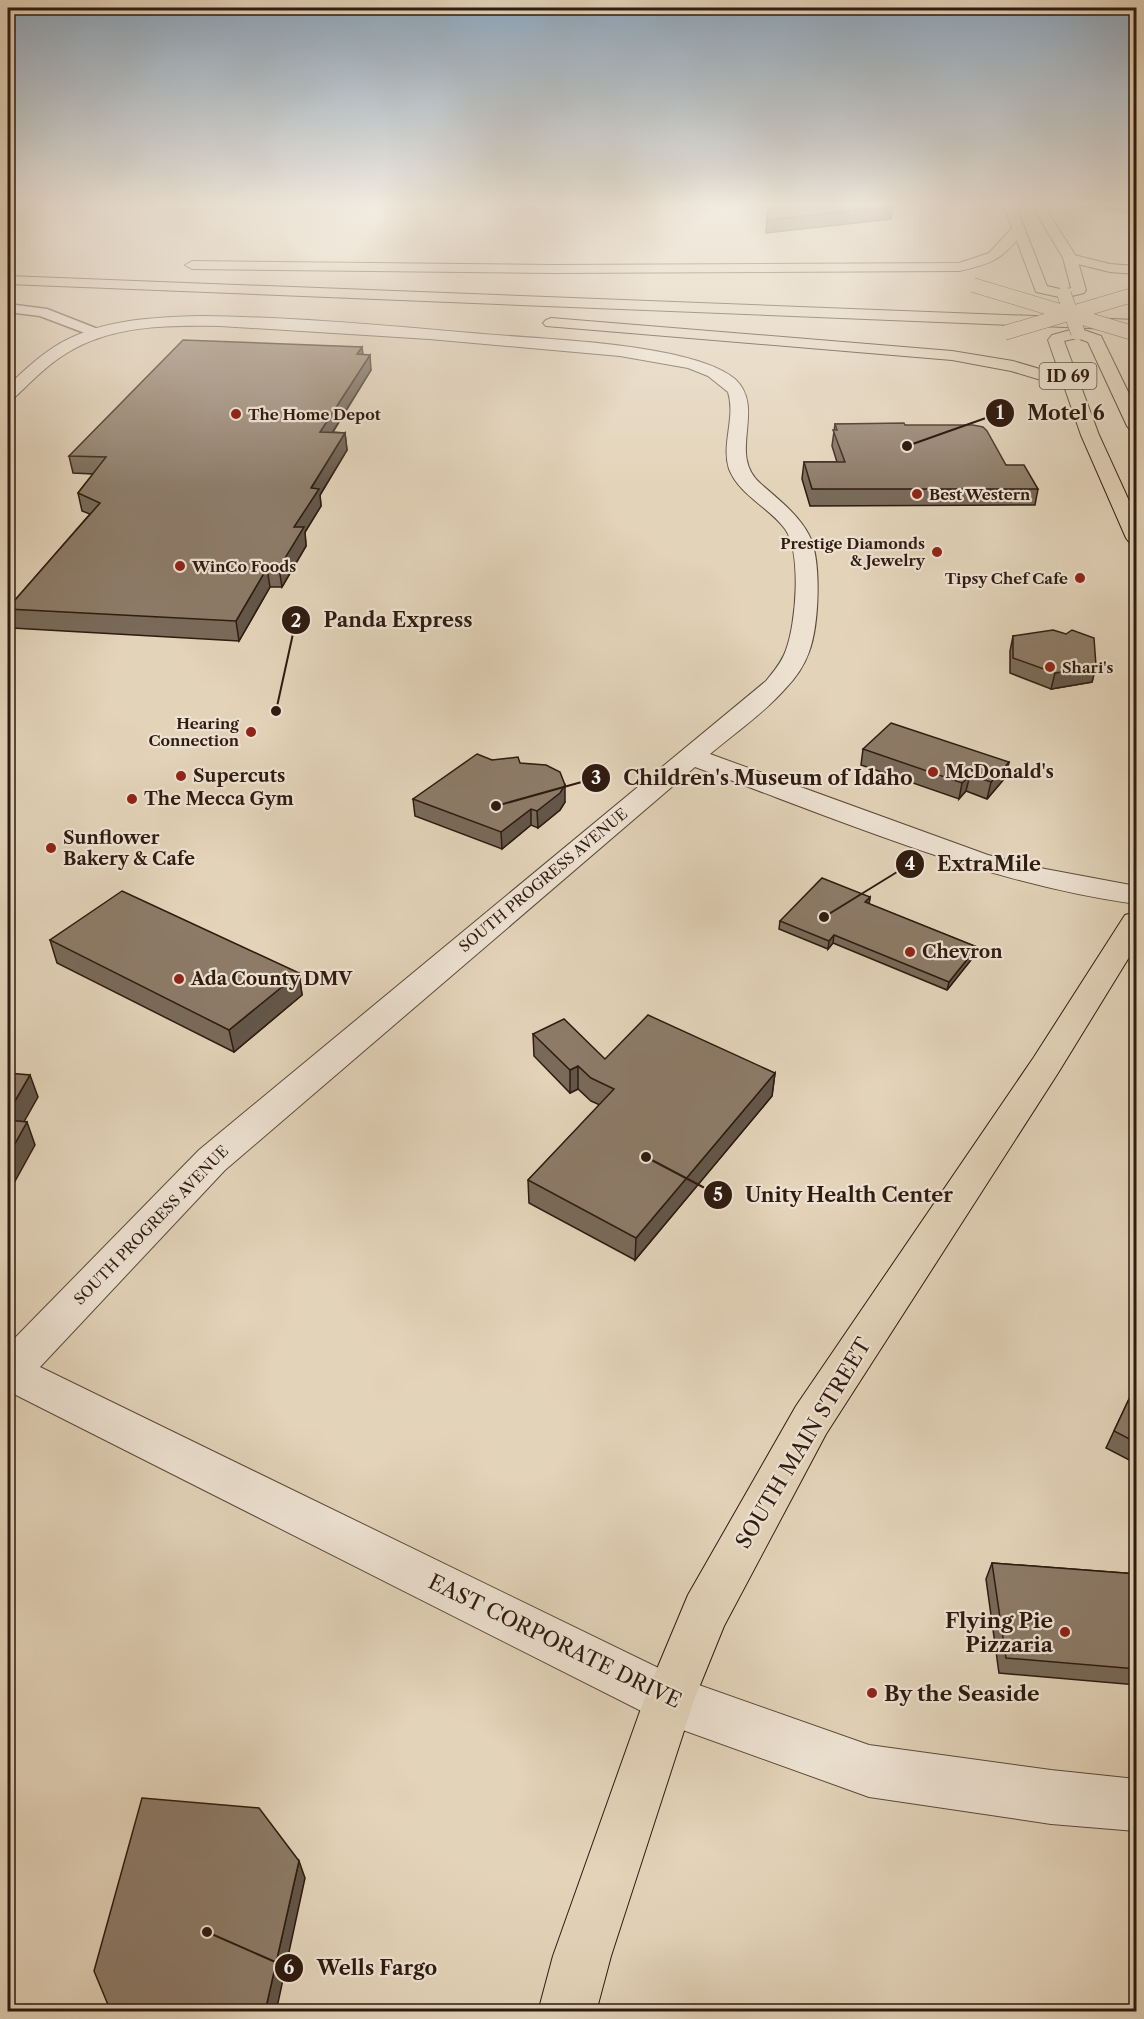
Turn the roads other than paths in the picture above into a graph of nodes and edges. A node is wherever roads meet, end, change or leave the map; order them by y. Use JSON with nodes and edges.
{"nodes":[{"id":1,"x":181,"y":298,"type":"edge"},
{"id":2,"x":465,"y":298,"type":"edge"},
{"id":3,"x":1015,"y":298,"type":"edge"},
{"id":4,"x":1066,"y":298,"type":"edge"},
{"id":5,"x":1122,"y":298,"type":"edge"},
{"id":6,"x":986,"y":303,"type":"dead end"},
{"id":7,"x":8,"y":308,"type":"edge"},
{"id":8,"x":348,"y":309,"type":"dead end"},
{"id":9,"x":1137,"y":309,"type":"edge"},
{"id":10,"x":1071,"y":313,"type":"junction"},
{"id":11,"x":534,"y":321,"type":"dead end"},
{"id":12,"x":1137,"y":325,"type":"edge"},
{"id":13,"x":1078,"y":333,"type":"junction"},
{"id":14,"x":98,"y":334,"type":"junction"},
{"id":15,"x":999,"y":334,"type":"dead end"},
{"id":16,"x":1137,"y":334,"type":"edge"},
{"id":17,"x":962,"y":341,"type":"dead end"},
{"id":18,"x":864,"y":348,"type":"junction"},
{"id":19,"x":1071,"y":384,"type":"junction"},
{"id":20,"x":8,"y":394,"type":"edge"},
{"id":21,"x":1137,"y":426,"type":"edge"},
{"id":22,"x":1137,"y":538,"type":"edge"},
{"id":23,"x":690,"y":756,"type":"junction"},
{"id":24,"x":1137,"y":895,"type":"edge"},
{"id":25,"x":1137,"y":922,"type":"edge"},
{"id":26,"x":8,"y":1371,"type":"edge"},
{"id":27,"x":669,"y":1700,"type":"junction"},
{"id":28,"x":1137,"y":1805,"type":"edge"},
{"id":29,"x":567,"y":2012,"type":"edge"}],
"edges":[{"from":1,"to":8,"type":"main road"},
{"from":2,"to":12,"type":"main road"},
{"from":3,"to":10,"type":"main road","bridge":true},
{"from":4,"to":10,"type":"main road","bridge":true},
{"from":5,"to":10,"type":"main road","bridge":true},
{"from":6,"to":9,"type":"main road"},
{"from":7,"to":14,"type":"street"},
{"from":10,"to":13,"type":"main road","bridge":true},
{"from":10,"to":15,"type":"main road","bridge":true},
{"from":10,"to":16,"type":"main road","bridge":true},
{"from":11,"to":18,"type":"main road"},
{"from":13,"to":19,"type":"main road","number":"ID 69"},
{"from":13,"to":21,"type":"main road","number":"ID 69"},
{"from":14,"to":20,"type":"street","name":"SOUTH PROGRESS AVENUE"},
{"from":14,"to":23,"type":"street","name":"SOUTH PROGRESS AVENUE"},
{"from":17,"to":18,"type":"main road"},
{"from":18,"to":19,"type":"main road"},
{"from":19,"to":22,"type":"main road","number":"ID 69"},
{"from":23,"to":24,"type":"street"},
{"from":23,"to":26,"type":"street","name":"SOUTH PROGRESS AVENUE"},
{"from":25,"to":27,"type":"main road","name":"SOUTH MAIN STREET"},
{"from":26,"to":27,"type":"street","name":"EAST CORPORATE DRIVE"},
{"from":27,"to":28,"type":"street","name":"EAST CORPORATE DRIVE"},
{"from":27,"to":29,"type":"main road","name":"SOUTH MAIN STREET"}]}
